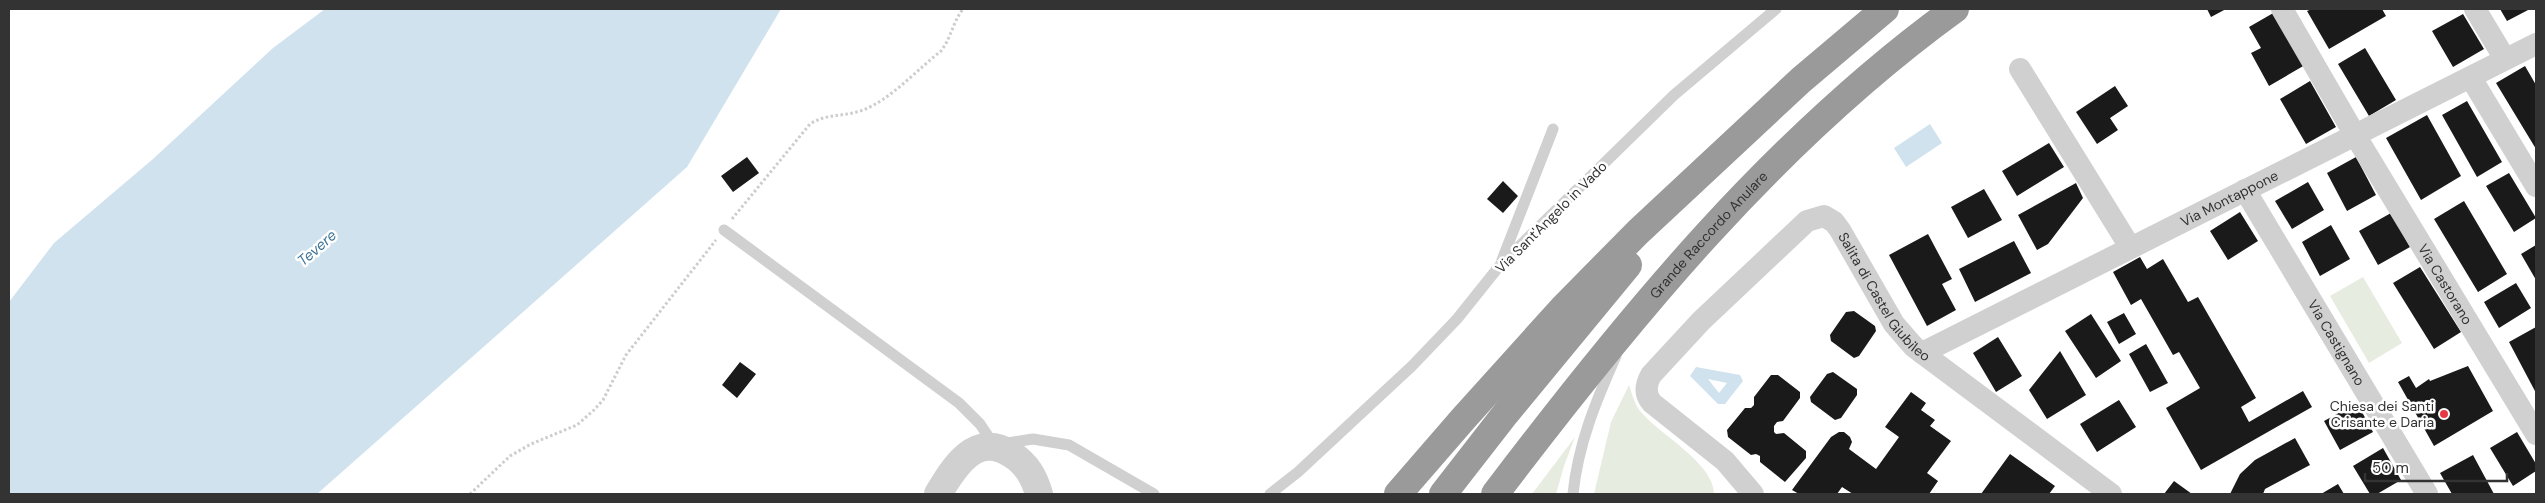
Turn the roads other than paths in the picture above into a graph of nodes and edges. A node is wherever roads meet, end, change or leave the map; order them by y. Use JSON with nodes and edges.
{"nodes":[{"id":1,"x":1776,"y":9,"type":"edge"},
{"id":2,"x":1885,"y":9,"type":"edge"},
{"id":3,"x":1955,"y":9,"type":"edge"},
{"id":4,"x":2282,"y":9,"type":"edge"},
{"id":5,"x":2474,"y":9,"type":"edge"},
{"id":6,"x":2536,"y":44,"type":"edge"},
{"id":7,"x":2505,"y":59,"type":"junction"},
{"id":8,"x":2020,"y":69,"type":"dead end"},
{"id":9,"x":2471,"y":78,"type":"junction"},
{"id":10,"x":1553,"y":129,"type":"dead end"},
{"id":11,"x":2355,"y":135,"type":"junction"},
{"id":12,"x":1706,"y":171,"type":"junction"},
{"id":13,"x":2536,"y":186,"type":"edge"},
{"id":14,"x":2245,"y":190,"type":"junction"},
{"id":15,"x":724,"y":230,"type":"road end"},
{"id":16,"x":2130,"y":247,"type":"junction"},
{"id":17,"x":1501,"y":264,"type":"junction"},
{"id":18,"x":1632,"y":320,"type":"junction"},
{"id":19,"x":1922,"y":353,"type":"junction"},
{"id":20,"x":2536,"y":434,"type":"edge"},
{"id":21,"x":994,"y":445,"type":"junction"},
{"id":22,"x":1717,"y":455,"type":"junction"},
{"id":23,"x":938,"y":494,"type":"edge"},
{"id":24,"x":1039,"y":494,"type":"edge"},
{"id":25,"x":1154,"y":494,"type":"edge"},
{"id":26,"x":1270,"y":494,"type":"edge"},
{"id":27,"x":1398,"y":494,"type":"edge"},
{"id":28,"x":1443,"y":494,"type":"edge"},
{"id":29,"x":1495,"y":494,"type":"edge"},
{"id":30,"x":1573,"y":494,"type":"edge"},
{"id":31,"x":1732,"y":494,"type":"edge"},
{"id":32,"x":1753,"y":494,"type":"edge"},
{"id":33,"x":2111,"y":494,"type":"edge"},
{"id":34,"x":2427,"y":494,"type":"edge"}],
"edges":[{"from":1,"to":17,"type":"lane","name":"Via Sant'Angelo in Vado"},
{"from":2,"to":12,"type":"highway"},
{"from":3,"to":18,"type":"highway","name":"Grande Raccordo Anulare"},
{"from":4,"to":11,"type":"street","name":"Via Castorano"},
{"from":5,"to":7,"type":"street"},
{"from":6,"to":7,"type":"street","name":"Via Montappone"},
{"from":7,"to":9,"type":"street","name":"Via Montappone"},
{"from":8,"to":16,"type":"street"},
{"from":9,"to":11,"type":"street","name":"Via Montappone"},
{"from":9,"to":13,"type":"street"},
{"from":10,"to":17,"type":"lane"},
{"from":11,"to":14,"type":"street","name":"Via Montappone"},
{"from":11,"to":20,"type":"street","name":"Via Castorano"},
{"from":12,"to":27,"type":"highway"},
{"from":12,"to":28,"type":"highway"},
{"from":14,"to":16,"type":"street","name":"Via Montappone"},
{"from":14,"to":34,"type":"street","name":"Via Castignano"},
{"from":15,"to":21,"type":"lane"},
{"from":16,"to":19,"type":"street","name":"Via Montappone"},
{"from":17,"to":26,"type":"lane","name":"Via Sant'Angelo in Vado"},
{"from":18,"to":29,"type":"highway","name":"Grande Raccordo Anulare"},
{"from":18,"to":30,"type":"lane"},
{"from":19,"to":22,"type":"street","name":"Salita di Castel Giubileo"},
{"from":19,"to":33,"type":"street","name":"Salita di Castel Giubileo"},
{"from":21,"to":23,"type":"street"},
{"from":21,"to":24,"type":"street"},
{"from":21,"to":25,"type":"lane"},
{"from":22,"to":31,"type":"street","name":"Salita di Castel Giubileo"},
{"from":22,"to":32,"type":"street","name":"Salita di Castel Giubileo"}]}
